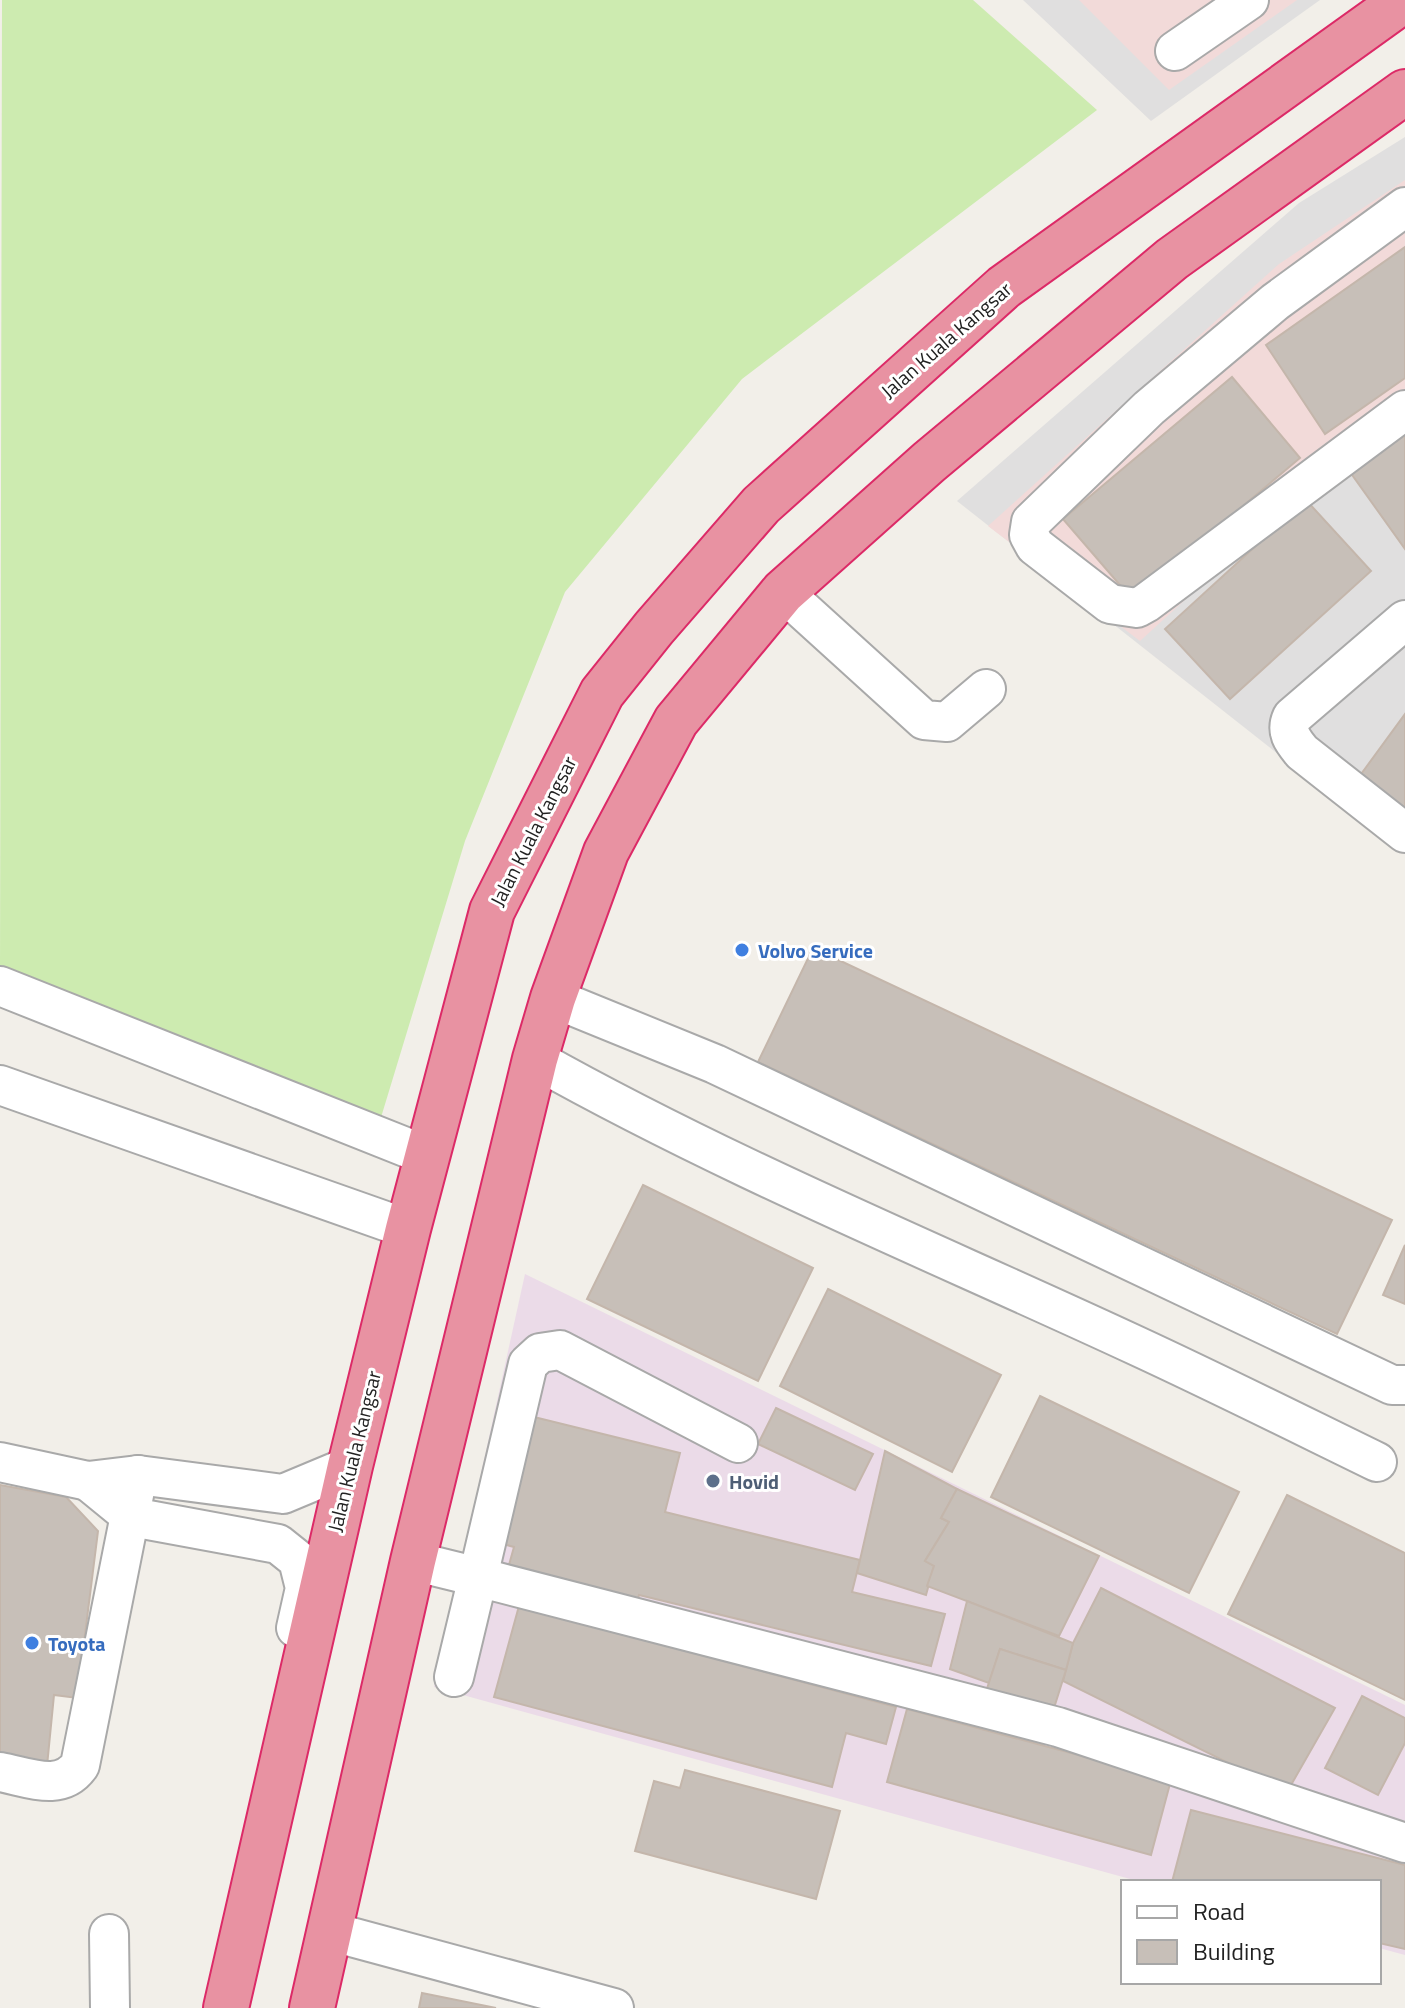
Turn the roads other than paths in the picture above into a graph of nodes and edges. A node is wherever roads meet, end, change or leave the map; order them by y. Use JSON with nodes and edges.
{"nodes":[{"id":1,"x":1249,"y":0,"type":"edge"},
{"id":2,"x":1404,"y":0,"type":"edge"},
{"id":3,"x":1175,"y":51,"type":"dead end"},
{"id":4,"x":1405,"y":92,"type":"edge"},
{"id":5,"x":1405,"y":207,"type":"edge"},
{"id":6,"x":1405,"y":410,"type":"edge"},
{"id":7,"x":783,"y":592,"type":"junction"},
{"id":8,"x":1405,"y":620,"type":"edge"},
{"id":9,"x":986,"y":689,"type":"dead end"},
{"id":10,"x":1405,"y":833,"type":"edge"},
{"id":11,"x":0,"y":986,"type":"edge"},
{"id":12,"x":553,"y":998,"type":"junction"},
{"id":13,"x":535,"y":1059,"type":"junction"},
{"id":14,"x":0,"y":1085,"type":"edge"},
{"id":15,"x":428,"y":1156,"type":"junction"},
{"id":16,"x":408,"y":1229,"type":"junction"},
{"id":17,"x":1405,"y":1385,"type":"edge"},
{"id":18,"x":738,"y":1443,"type":"dead end"},
{"id":19,"x":0,"y":1462,"type":"edge"},
{"id":20,"x":1377,"y":1462,"type":"dead end"},
{"id":21,"x":350,"y":1466,"type":"junction"},
{"id":22,"x":138,"y":1475,"type":"junction"},
{"id":23,"x":88,"y":1481,"type":"junction"},
{"id":24,"x":132,"y":1517,"type":"junction"},
{"id":25,"x":413,"y":1561,"type":"junction"},
{"id":26,"x":478,"y":1577,"type":"junction"},
{"id":27,"x":454,"y":1677,"type":"dead end"},
{"id":28,"x":0,"y":1772,"type":"edge"},
{"id":29,"x":1405,"y":1843,"type":"edge"},
{"id":30,"x":255,"y":1877,"type":"junction"},
{"id":31,"x":329,"y":1931,"type":"junction"},
{"id":32,"x":109,"y":1934,"type":"dead end"},
{"id":33,"x":110,"y":2008,"type":"edge"},
{"id":34,"x":226,"y":2008,"type":"edge"},
{"id":35,"x":312,"y":2008,"type":"edge"},
{"id":36,"x":614,"y":2008,"type":"edge"}],
"edges":[{"from":1,"to":3,"type":"street"},
{"from":2,"to":15,"type":"highway","name":"Jalan Kuala Kangsar"},
{"from":4,"to":7,"type":"highway"},
{"from":5,"to":6,"type":"street"},
{"from":7,"to":9,"type":"street"},
{"from":7,"to":12,"type":"highway"},
{"from":8,"to":10,"type":"street"},
{"from":11,"to":15,"type":"street"},
{"from":12,"to":13,"type":"highway"},
{"from":12,"to":17,"type":"street"},
{"from":13,"to":20,"type":"street"},
{"from":13,"to":25,"type":"highway"},
{"from":14,"to":16,"type":"street"},
{"from":15,"to":16,"type":"highway","name":"Jalan Kuala Kangsar"},
{"from":16,"to":21,"type":"highway","name":"Jalan Kuala Kangsar"},
{"from":18,"to":26,"type":"street"},
{"from":19,"to":23,"type":"street"},
{"from":21,"to":22,"type":"street"},
{"from":21,"to":30,"type":"highway","name":"Jalan Kuala Kangsar"},
{"from":22,"to":23,"type":"street"},
{"from":22,"to":24,"type":"street"},
{"from":23,"to":24,"type":"street"},
{"from":24,"to":28,"type":"street"},
{"from":24,"to":30,"type":"street"},
{"from":25,"to":26,"type":"street"},
{"from":25,"to":31,"type":"highway"},
{"from":26,"to":27,"type":"street"},
{"from":26,"to":29,"type":"street"},
{"from":30,"to":34,"type":"highway","name":"Jalan Kuala Kangsar"},
{"from":31,"to":35,"type":"highway"},
{"from":31,"to":36,"type":"street"},
{"from":32,"to":33,"type":"street"}]}
